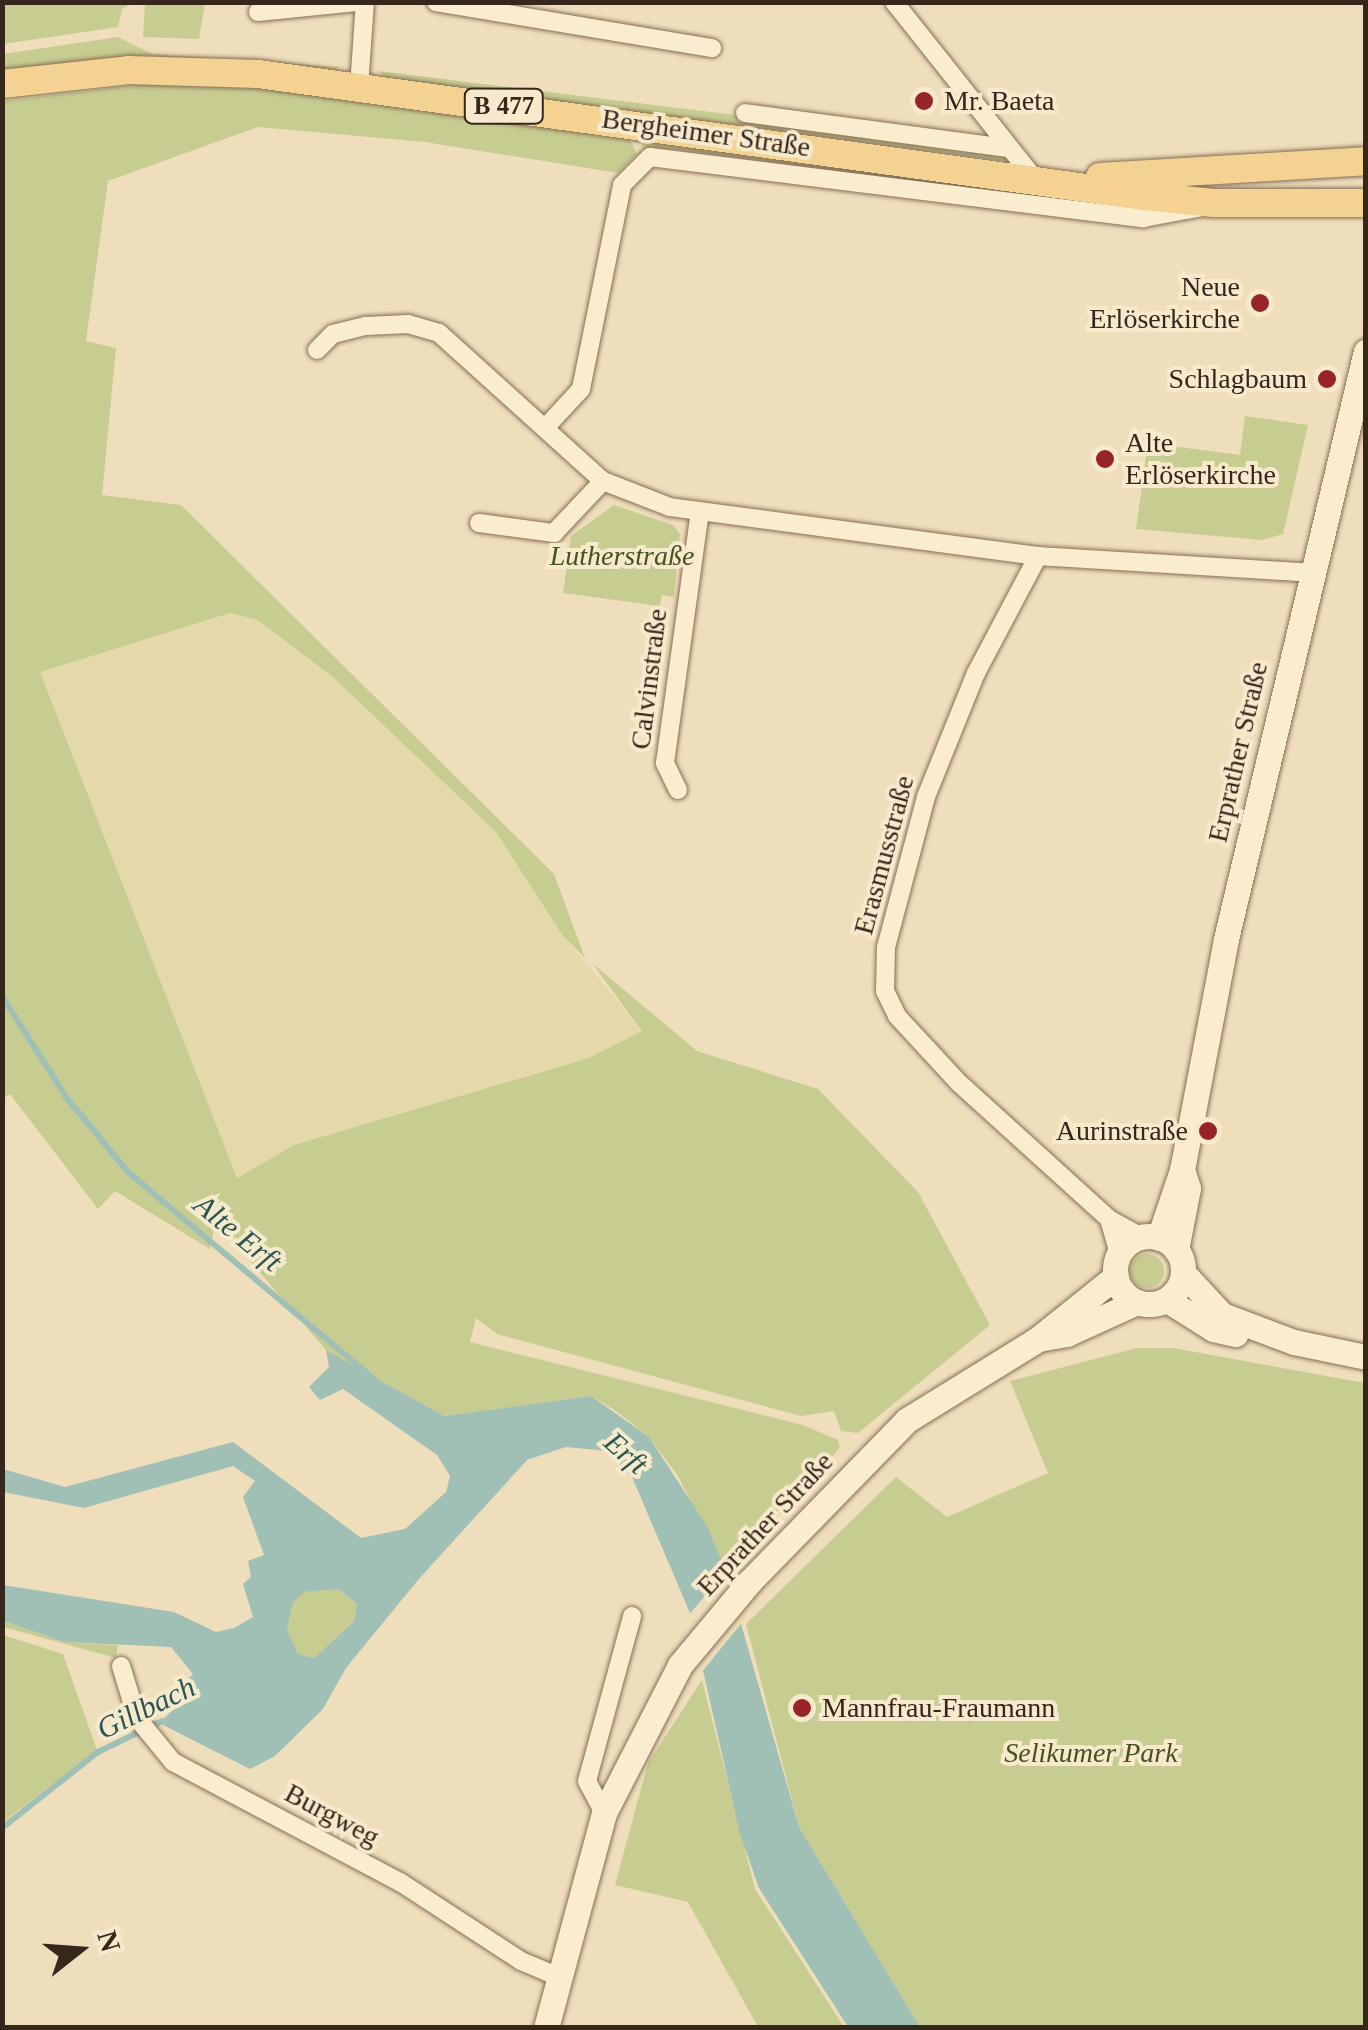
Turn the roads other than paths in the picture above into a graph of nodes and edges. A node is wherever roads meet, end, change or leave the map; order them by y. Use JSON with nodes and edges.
{"nodes":[{"id":1,"x":356,"y":2,"type":"edge"},
{"id":2,"x":364,"y":2,"type":"edge"},
{"id":3,"x":436,"y":2,"type":"edge"},
{"id":4,"x":894,"y":2,"type":"edge"},
{"id":5,"x":258,"y":12,"type":"dead end"},
{"id":6,"x":553,"y":12,"type":"edge"},
{"id":7,"x":712,"y":48,"type":"dead end"},
{"id":8,"x":2,"y":84,"type":"edge"},
{"id":9,"x":358,"y":86,"type":"junction"},
{"id":10,"x":744,"y":112,"type":"dead end"},
{"id":11,"x":1009,"y":148,"type":"junction"},
{"id":12,"x":1366,"y":161,"type":"edge"},
{"id":13,"x":1044,"y":179,"type":"junction"},
{"id":14,"x":1366,"y":203,"type":"edge"},
{"id":15,"x":1214,"y":204,"type":"junction"},
{"id":16,"x":316,"y":350,"type":"dead end"},
{"id":17,"x":1366,"y":351,"type":"edge"},
{"id":18,"x":544,"y":428,"type":"junction"},
{"id":19,"x":603,"y":480,"type":"junction"},
{"id":20,"x":700,"y":512,"type":"junction"},
{"id":21,"x":479,"y":523,"type":"dead end"},
{"id":22,"x":1038,"y":556,"type":"junction"},
{"id":23,"x":1314,"y":574,"type":"junction"},
{"id":24,"x":678,"y":790,"type":"dead end"},
{"id":25,"x":1109,"y":1219,"type":"junction"},
{"id":26,"x":1165,"y":1250,"type":"junction"},
{"id":27,"x":1117,"y":1265,"type":"junction"},
{"id":28,"x":1167,"y":1300,"type":"junction"},
{"id":29,"x":1136,"y":1302,"type":"junction"},
{"id":30,"x":1038,"y":1340,"type":"junction"},
{"id":31,"x":1294,"y":1342,"type":"junction"},
{"id":32,"x":1366,"y":1357,"type":"edge"},
{"id":33,"x":632,"y":1616,"type":"dead end"},
{"id":34,"x":122,"y":1666,"type":"dead end"},
{"id":35,"x":604,"y":1812,"type":"junction"},
{"id":36,"x":558,"y":1977,"type":"junction"},
{"id":37,"x":546,"y":2028,"type":"edge"}],
"edges":[{"from":1,"to":5,"type":"street"},
{"from":2,"to":9,"type":"street"},
{"from":3,"to":6,"type":"street"},
{"from":4,"to":11,"type":"street"},
{"from":6,"to":7,"type":"street"},
{"from":8,"to":9,"type":"main road","name":"Bergheimer Straße","number":"B 477"},
{"from":9,"to":13,"type":"main road","name":"Bergheimer Straße","number":"B 477"},
{"from":10,"to":11,"type":"street","name":"Bergheimer Straße"},
{"from":11,"to":13,"type":"street"},
{"from":12,"to":13,"type":"main road","name":"Bergheimer Straße","number":"B 477"},
{"from":13,"to":15,"type":"main road","name":"Bergheimer Straße","number":"B 477"},
{"from":14,"to":15,"type":"main road","name":"Bergheimer Straße","number":"B 477"},
{"from":15,"to":18,"type":"street","name":"Bergheimer Straße"},
{"from":16,"to":18,"type":"street"},
{"from":17,"to":23,"type":"main road","name":"Erprather Straße"},
{"from":18,"to":19,"type":"street"},
{"from":19,"to":20,"type":"street"},
{"from":19,"to":21,"type":"street"},
{"from":20,"to":22,"type":"street"},
{"from":20,"to":24,"type":"street","name":"Calvinstraße"},
{"from":22,"to":23,"type":"street"},
{"from":22,"to":25,"type":"street","name":"Erasmusstraße"},
{"from":23,"to":26,"type":"main road","name":"Erprather Straße"},
{"from":25,"to":26,"type":"street","name":"Erasmusstraße"},
{"from":25,"to":27,"type":"street"},
{"from":26,"to":27,"type":"main road","name":"Erprather Straße"},
{"from":26,"to":28,"type":"main road","name":"Erprather Straße"},
{"from":26,"to":31,"type":"main road"},
{"from":27,"to":29,"type":"main road"},
{"from":27,"to":30,"type":"main road","name":"Erprather Straße"},
{"from":28,"to":29,"type":"main road","name":"Erprather Straße"},
{"from":28,"to":31,"type":"main road"},
{"from":29,"to":30,"type":"main road","name":"Erprather Straße"},
{"from":30,"to":35,"type":"main road","name":"Erprather Straße"},
{"from":31,"to":32,"type":"main road"},
{"from":33,"to":35,"type":"street"},
{"from":34,"to":36,"type":"street","name":"Burgweg"},
{"from":35,"to":36,"type":"main road","name":"Erprather Straße"},
{"from":36,"to":37,"type":"main road","name":"Erprather Straße"}]}
